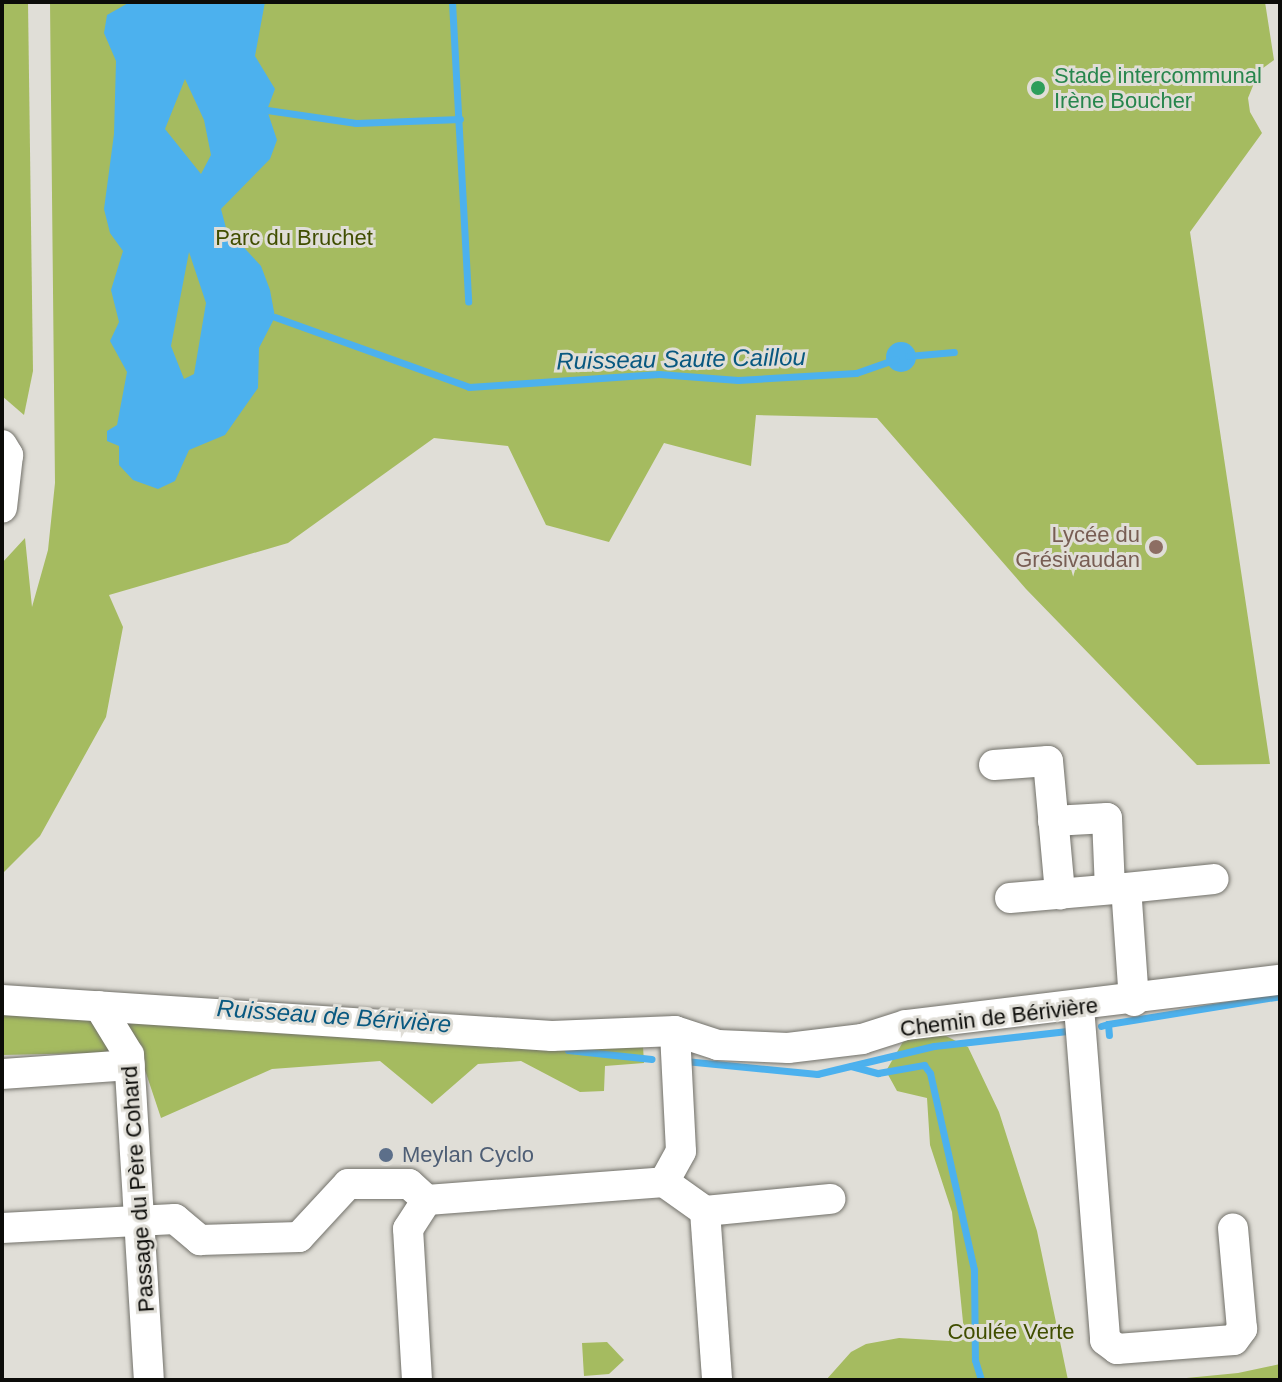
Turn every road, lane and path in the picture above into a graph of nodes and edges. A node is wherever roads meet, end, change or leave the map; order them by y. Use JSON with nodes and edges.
{"nodes":[{"id":1,"x":2,"y":445,"type":"edge"},
{"id":2,"x":2,"y":508,"type":"edge"},
{"id":3,"x":994,"y":765,"type":"dead end"},
{"id":4,"x":1053,"y":821,"type":"junction"},
{"id":5,"x":1214,"y":879,"type":"dead end"},
{"id":6,"x":1118,"y":888,"type":"junction"},
{"id":7,"x":1060,"y":894,"type":"junction"},
{"id":8,"x":1010,"y":898,"type":"dead end"},
{"id":9,"x":1280,"y":980,"type":"edge"},
{"id":10,"x":2,"y":1000,"type":"edge"},
{"id":11,"x":1134,"y":1001,"type":"junction"},
{"id":12,"x":99,"y":1006,"type":"junction"},
{"id":13,"x":1079,"y":1007,"type":"junction"},
{"id":14,"x":675,"y":1031,"type":"junction"},
{"id":15,"x":130,"y":1065,"type":"junction"},
{"id":16,"x":2,"y":1074,"type":"edge"},
{"id":17,"x":664,"y":1182,"type":"junction"},
{"id":18,"x":830,"y":1199,"type":"dead end"},
{"id":19,"x":427,"y":1200,"type":"junction"},
{"id":20,"x":705,"y":1211,"type":"junction"},
{"id":21,"x":142,"y":1221,"type":"junction"},
{"id":22,"x":2,"y":1228,"type":"edge"},
{"id":23,"x":1233,"y":1228,"type":"dead end"},
{"id":24,"x":149,"y":1380,"type":"edge"},
{"id":25,"x":417,"y":1380,"type":"edge"},
{"id":26,"x":717,"y":1380,"type":"edge"}],
"edges":[{"from":1,"to":2,"type":"street"},
{"from":3,"to":4,"type":"street"},
{"from":4,"to":6,"type":"street"},
{"from":4,"to":7,"type":"street"},
{"from":5,"to":6,"type":"street"},
{"from":6,"to":7,"type":"street"},
{"from":6,"to":11,"type":"street"},
{"from":7,"to":8,"type":"street"},
{"from":9,"to":11,"type":"street","name":"Chemin de Bérivière"},
{"from":10,"to":12,"type":"street","name":"Chemin de Bérivière"},
{"from":11,"to":13,"type":"street","name":"Chemin de Bérivière"},
{"from":12,"to":14,"type":"street","name":"Chemin de Bérivière"},
{"from":12,"to":15,"type":"street","name":"Passage du Père Cohard"},
{"from":13,"to":14,"type":"street","name":"Chemin de Bérivière"},
{"from":13,"to":23,"type":"street"},
{"from":14,"to":17,"type":"street"},
{"from":15,"to":16,"type":"street"},
{"from":15,"to":21,"type":"street","name":"Passage du Père Cohard"},
{"from":17,"to":19,"type":"street"},
{"from":17,"to":20,"type":"street"},
{"from":18,"to":20,"type":"street"},
{"from":19,"to":21,"type":"street"},
{"from":19,"to":25,"type":"street"},
{"from":20,"to":26,"type":"street"},
{"from":21,"to":22,"type":"street"},
{"from":21,"to":24,"type":"street","name":"Passage du Père Cohard"}]}
